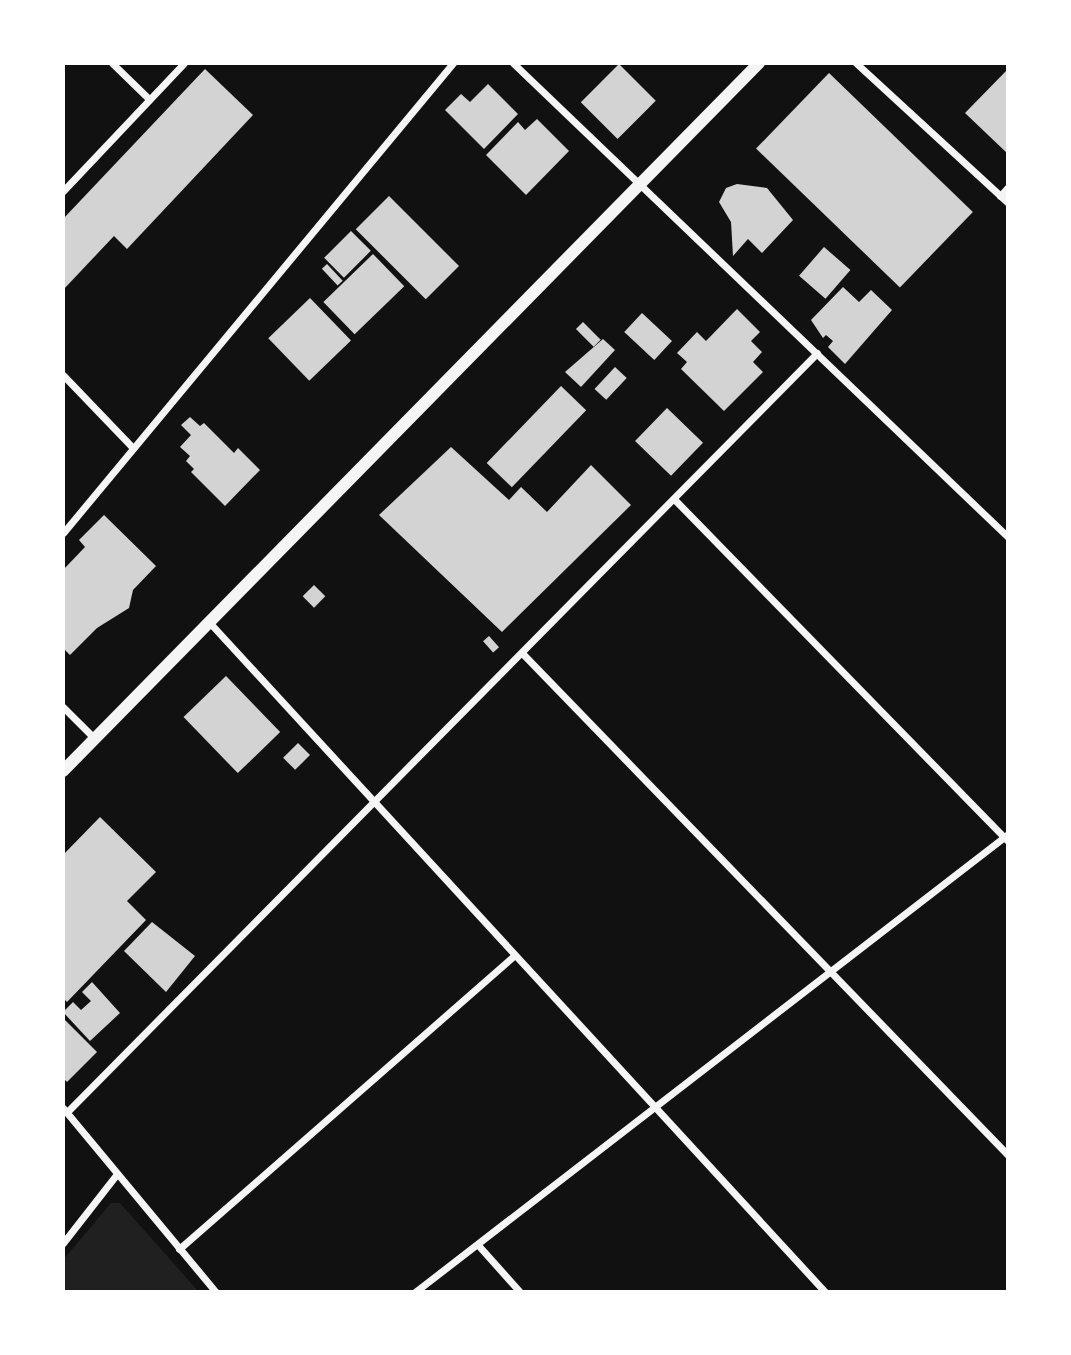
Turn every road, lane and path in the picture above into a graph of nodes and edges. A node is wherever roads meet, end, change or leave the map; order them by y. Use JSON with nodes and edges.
{"nodes":[{"id":1,"x":112,"y":63,"type":"edge"},
{"id":2,"x":184,"y":63,"type":"edge"},
{"id":3,"x":453,"y":63,"type":"edge"},
{"id":4,"x":513,"y":63,"type":"edge"},
{"id":5,"x":759,"y":63,"type":"edge"},
{"id":6,"x":856,"y":63,"type":"edge"},
{"id":7,"x":149,"y":99,"type":"junction"},
{"id":8,"x":640,"y":184,"type":"junction"},
{"id":9,"x":1008,"y":187,"type":"edge"},
{"id":10,"x":63,"y":191,"type":"edge"},
{"id":11,"x":1000,"y":195,"type":"junction"},
{"id":12,"x":1008,"y":203,"type":"edge"},
{"id":13,"x":817,"y":353,"type":"junction"},
{"id":14,"x":63,"y":375,"type":"edge"},
{"id":15,"x":133,"y":448,"type":"junction"},
{"id":16,"x":675,"y":500,"type":"junction"},
{"id":17,"x":63,"y":533,"type":"edge"},
{"id":18,"x":1008,"y":537,"type":"edge"},
{"id":19,"x":209,"y":622,"type":"junction"},
{"id":20,"x":522,"y":653,"type":"junction"},
{"id":21,"x":63,"y":707,"type":"edge"},
{"id":22,"x":95,"y":739,"type":"junction"},
{"id":23,"x":63,"y":771,"type":"edge"},
{"id":24,"x":374,"y":802,"type":"junction"},
{"id":25,"x":1007,"y":837,"type":"edge"},
{"id":26,"x":515,"y":955,"type":"junction"},
{"id":27,"x":831,"y":972,"type":"junction"},
{"id":28,"x":654,"y":1106,"type":"junction"},
{"id":29,"x":65,"y":1110,"type":"edge"},
{"id":30,"x":1008,"y":1155,"type":"edge"},
{"id":31,"x":117,"y":1174,"type":"junction"},
{"id":32,"x":63,"y":1243,"type":"edge"},
{"id":33,"x":478,"y":1245,"type":"junction"},
{"id":34,"x":179,"y":1250,"type":"junction"},
{"id":35,"x":216,"y":1292,"type":"edge"},
{"id":36,"x":415,"y":1292,"type":"edge"},
{"id":37,"x":520,"y":1292,"type":"edge"},
{"id":38,"x":825,"y":1292,"type":"edge"}],
"edges":[{"from":1,"to":7,"type":"street"},
{"from":2,"to":7,"type":"street"},
{"from":3,"to":15,"type":"street"},
{"from":4,"to":8,"type":"street"},
{"from":5,"to":8,"type":"street"},
{"from":6,"to":11,"type":"street"},
{"from":7,"to":10,"type":"street"},
{"from":8,"to":13,"type":"street"},
{"from":8,"to":19,"type":"street"},
{"from":9,"to":11,"type":"street"},
{"from":11,"to":12,"type":"street"},
{"from":13,"to":16,"type":"street"},
{"from":13,"to":18,"type":"street"},
{"from":14,"to":15,"type":"street"},
{"from":15,"to":17,"type":"street"},
{"from":16,"to":20,"type":"street"},
{"from":16,"to":25,"type":"street"},
{"from":19,"to":22,"type":"street"},
{"from":19,"to":24,"type":"street"},
{"from":20,"to":24,"type":"street"},
{"from":20,"to":27,"type":"street"},
{"from":21,"to":22,"type":"street"},
{"from":22,"to":23,"type":"street"},
{"from":24,"to":26,"type":"street"},
{"from":24,"to":29,"type":"street"},
{"from":25,"to":27,"type":"street"},
{"from":26,"to":28,"type":"street"},
{"from":26,"to":34,"type":"street"},
{"from":27,"to":28,"type":"street"},
{"from":27,"to":30,"type":"street"},
{"from":28,"to":33,"type":"street"},
{"from":28,"to":38,"type":"street"},
{"from":29,"to":31,"type":"street"},
{"from":31,"to":32,"type":"street"},
{"from":31,"to":34,"type":"street"},
{"from":33,"to":36,"type":"street"},
{"from":33,"to":37,"type":"street"},
{"from":34,"to":35,"type":"street"}]}
